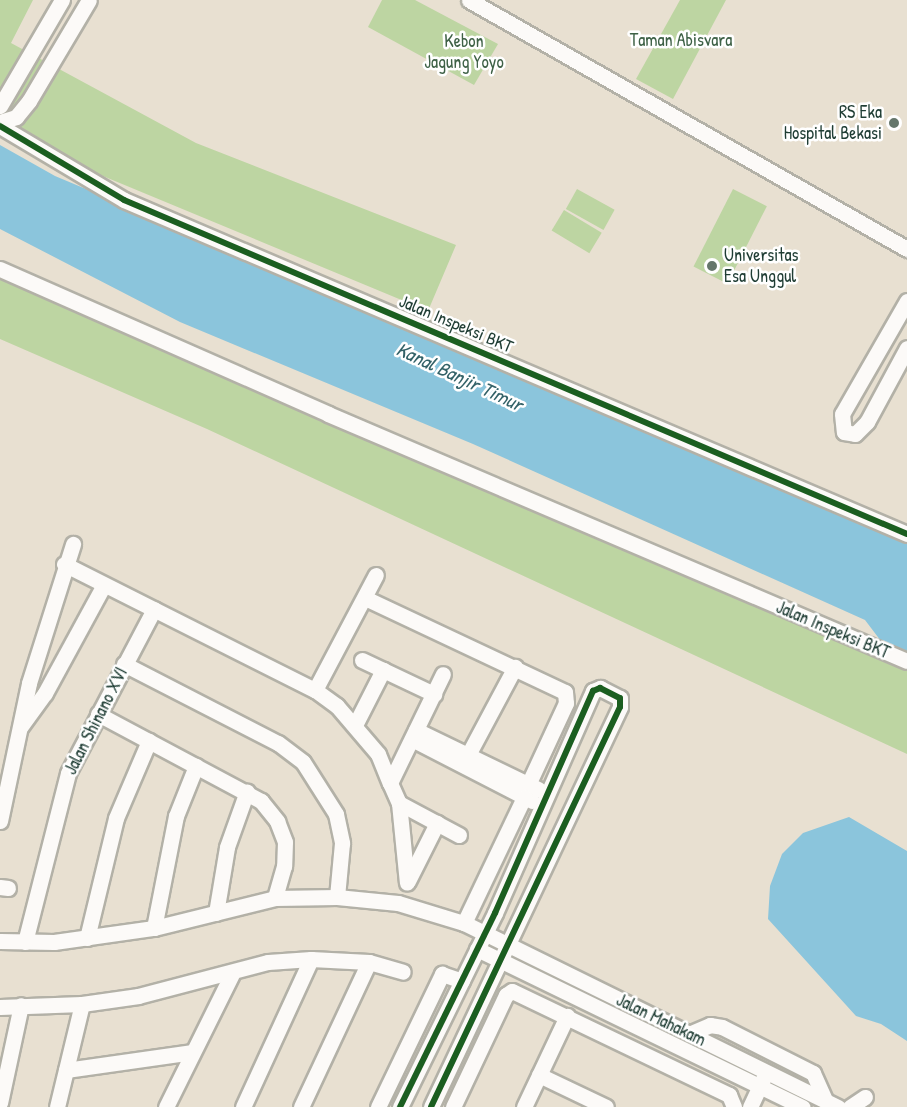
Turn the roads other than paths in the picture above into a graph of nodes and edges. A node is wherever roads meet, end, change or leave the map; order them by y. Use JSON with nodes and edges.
{"nodes":[{"id":1,"x":62,"y":0,"type":"edge"},
{"id":2,"x":89,"y":0,"type":"edge"},
{"id":3,"x":469,"y":0,"type":"edge"},
{"id":4,"x":0,"y":106,"type":"edge"},
{"id":5,"x":0,"y":124,"type":"edge"},
{"id":6,"x":907,"y":249,"type":"edge"},
{"id":7,"x":0,"y":269,"type":"edge"},
{"id":8,"x":907,"y":301,"type":"edge"},
{"id":9,"x":907,"y":348,"type":"edge"},
{"id":10,"x":907,"y":534,"type":"edge"},
{"id":11,"x":73,"y":544,"type":"dead end"},
{"id":12,"x":64,"y":564,"type":"junction"},
{"id":13,"x":376,"y":575,"type":"dead end"},
{"id":14,"x":104,"y":585,"type":"junction"},
{"id":15,"x":365,"y":598,"type":"junction"},
{"id":16,"x":154,"y":609,"type":"junction"},
{"id":17,"x":362,"y":660,"type":"dead end"},
{"id":18,"x":907,"y":661,"type":"edge"},
{"id":19,"x":124,"y":664,"type":"junction"},
{"id":20,"x":515,"y":667,"type":"junction"},
{"id":21,"x":383,"y":670,"type":"junction"},
{"id":22,"x":443,"y":674,"type":"dead end"},
{"id":23,"x":315,"y":690,"type":"junction"},
{"id":24,"x":434,"y":694,"type":"junction"},
{"id":25,"x":98,"y":714,"type":"junction"},
{"id":26,"x":355,"y":724,"type":"junction"},
{"id":27,"x":19,"y":728,"type":"junction"},
{"id":28,"x":414,"y":735,"type":"junction"},
{"id":29,"x":149,"y":741,"type":"junction"},
{"id":30,"x":7,"y":750,"type":"edge"},
{"id":31,"x":468,"y":755,"type":"junction"},
{"id":32,"x":196,"y":766,"type":"junction"},
{"id":33,"x":390,"y":783,"type":"junction"},
{"id":34,"x":522,"y":789,"type":"junction"},
{"id":35,"x":248,"y":791,"type":"junction"},
{"id":36,"x":544,"y":800,"type":"junction"},
{"id":37,"x":399,"y":803,"type":"junction"},
{"id":38,"x":0,"y":821,"type":"edge"},
{"id":39,"x":437,"y":823,"type":"junction"},
{"id":40,"x":459,"y":835,"type":"dead end"},
{"id":41,"x":407,"y":883,"type":"junction"},
{"id":42,"x":337,"y":897,"type":"junction"},
{"id":43,"x":275,"y":898,"type":"junction"},
{"id":44,"x":398,"y":903,"type":"junction"},
{"id":45,"x":216,"y":913,"type":"junction"},
{"id":46,"x":464,"y":923,"type":"junction"},
{"id":47,"x":154,"y":928,"type":"junction"},
{"id":48,"x":484,"y":933,"type":"junction"},
{"id":49,"x":87,"y":938,"type":"junction"},
{"id":50,"x":0,"y":941,"type":"edge"},
{"id":51,"x":25,"y":942,"type":"junction"},
{"id":52,"x":507,"y":945,"type":"junction"},
{"id":53,"x":477,"y":949,"type":"junction"},
{"id":54,"x":310,"y":959,"type":"junction"},
{"id":55,"x":500,"y":960,"type":"junction"},
{"id":56,"x":369,"y":962,"type":"junction"},
{"id":57,"x":403,"y":972,"type":"dead end"},
{"id":58,"x":232,"y":974,"type":"junction"},
{"id":59,"x":462,"y":981,"type":"junction"},
{"id":60,"x":82,"y":1004,"type":"junction"},
{"id":61,"x":21,"y":1005,"type":"junction"},
{"id":62,"x":0,"y":1007,"type":"edge"},
{"id":63,"x":567,"y":1016,"type":"junction"},
{"id":64,"x":689,"y":1034,"type":"junction"},
{"id":65,"x":193,"y":1052,"type":"junction"},
{"id":66,"x":66,"y":1070,"type":"junction"},
{"id":67,"x":539,"y":1075,"type":"junction"},
{"id":68,"x":763,"y":1079,"type":"junction"},
{"id":69,"x":865,"y":1097,"type":"dead end"},
{"id":70,"x":0,"y":1103,"type":"edge"},
{"id":71,"x":589,"y":1103,"type":"edge"},
{"id":72,"x":831,"y":1104,"type":"edge"},
{"id":73,"x":57,"y":1107,"type":"edge"},
{"id":74,"x":166,"y":1107,"type":"edge"},
{"id":75,"x":243,"y":1107,"type":"edge"},
{"id":76,"x":301,"y":1107,"type":"edge"},
{"id":77,"x":378,"y":1107,"type":"edge"},
{"id":78,"x":400,"y":1107,"type":"edge"},
{"id":79,"x":431,"y":1107,"type":"edge"},
{"id":80,"x":453,"y":1107,"type":"edge"},
{"id":81,"x":524,"y":1107,"type":"edge"},
{"id":82,"x":606,"y":1107,"type":"edge"},
{"id":83,"x":734,"y":1107,"type":"edge"},
{"id":84,"x":750,"y":1107,"type":"edge"},
{"id":85,"x":803,"y":1107,"type":"edge"},
{"id":86,"x":850,"y":1107,"type":"edge"}],
"edges":[{"from":1,"to":4,"type":"street"},
{"from":2,"to":5,"type":"street"},
{"from":3,"to":6,"type":"street"},
{"from":5,"to":10,"type":"street","name":"Jalan Inspeksi BKT"},
{"from":7,"to":18,"type":"street","name":"Jalan Inspeksi BKT"},
{"from":8,"to":9,"type":"street"},
{"from":11,"to":12,"type":"street"},
{"from":12,"to":14,"type":"street"},
{"from":12,"to":27,"type":"street"},
{"from":13,"to":15,"type":"street"},
{"from":14,"to":16,"type":"street"},
{"from":14,"to":27,"type":"street"},
{"from":15,"to":20,"type":"street"},
{"from":15,"to":23,"type":"street"},
{"from":16,"to":19,"type":"street","name":"Jalan Shinano XVI"},
{"from":16,"to":23,"type":"street"},
{"from":17,"to":21,"type":"street"},
{"from":19,"to":25,"type":"street","name":"Jalan Shinano XVI"},
{"from":19,"to":42,"type":"street"},
{"from":20,"to":31,"type":"street"},
{"from":20,"to":34,"type":"street"},
{"from":21,"to":24,"type":"street"},
{"from":21,"to":26,"type":"street"},
{"from":22,"to":24,"type":"street"},
{"from":23,"to":26,"type":"street"},
{"from":24,"to":28,"type":"street"},
{"from":25,"to":29,"type":"street"},
{"from":25,"to":51,"type":"street","name":"Jalan Shinano XVI"},
{"from":26,"to":33,"type":"street"},
{"from":27,"to":30,"type":"street"},
{"from":28,"to":31,"type":"street"},
{"from":28,"to":33,"type":"street"},
{"from":28,"to":34,"type":"street"},
{"from":29,"to":32,"type":"street"},
{"from":29,"to":49,"type":"street"},
{"from":30,"to":38,"type":"street"},
{"from":31,"to":34,"type":"street"},
{"from":32,"to":35,"type":"street"},
{"from":32,"to":47,"type":"street"},
{"from":33,"to":37,"type":"street"},
{"from":34,"to":36,"type":"street"},
{"from":34,"to":46,"type":"street"},
{"from":35,"to":43,"type":"street"},
{"from":35,"to":45,"type":"street"},
{"from":36,"to":48,"type":"street"},
{"from":36,"to":52,"type":"street"},
{"from":37,"to":39,"type":"street"},
{"from":37,"to":41,"type":"street"},
{"from":39,"to":40,"type":"street"},
{"from":39,"to":41,"type":"street"},
{"from":41,"to":44,"type":"street"},
{"from":42,"to":43,"type":"street","name":"Jalan Mahakam"},
{"from":42,"to":44,"type":"street","name":"Jalan Mahakam"},
{"from":43,"to":45,"type":"street","name":"Jalan Mahakam"},
{"from":44,"to":46,"type":"street","name":"Jalan Mahakam"},
{"from":45,"to":47,"type":"street","name":"Jalan Mahakam"},
{"from":46,"to":48,"type":"street","name":"Jalan Mahakam"},
{"from":47,"to":49,"type":"street","name":"Jalan Mahakam"},
{"from":48,"to":52,"type":"street","name":"Jalan Mahakam"},
{"from":48,"to":53,"type":"street"},
{"from":49,"to":51,"type":"street","name":"Jalan Mahakam"},
{"from":50,"to":51,"type":"street","name":"Jalan Mahakam"},
{"from":52,"to":55,"type":"street"},
{"from":52,"to":64,"type":"street","name":"Jalan Mahakam"},
{"from":53,"to":55,"type":"street","name":"Jalan Mahakam"},
{"from":53,"to":59,"type":"street"},
{"from":54,"to":56,"type":"street"},
{"from":54,"to":58,"type":"street"},
{"from":54,"to":75,"type":"street"},
{"from":55,"to":68,"type":"street","name":"Jalan Mahakam"},
{"from":55,"to":79,"type":"street"},
{"from":56,"to":57,"type":"street"},
{"from":56,"to":76,"type":"street"},
{"from":58,"to":60,"type":"street"},
{"from":58,"to":65,"type":"street"},
{"from":59,"to":77,"type":"street"},
{"from":59,"to":78,"type":"street"},
{"from":60,"to":61,"type":"street"},
{"from":60,"to":66,"type":"street"},
{"from":61,"to":62,"type":"street"},
{"from":61,"to":70,"type":"street"},
{"from":63,"to":67,"type":"street"},
{"from":63,"to":80,"type":"street"},
{"from":63,"to":83,"type":"street"},
{"from":64,"to":68,"type":"street","name":"Jalan Mahakam"},
{"from":64,"to":72,"type":"street"},
{"from":65,"to":66,"type":"street"},
{"from":65,"to":74,"type":"street"},
{"from":66,"to":73,"type":"street"},
{"from":67,"to":71,"type":"street"},
{"from":67,"to":81,"type":"street"},
{"from":68,"to":72,"type":"street","name":"Jalan Mahakam"},
{"from":68,"to":84,"type":"street"},
{"from":68,"to":85,"type":"street","name":"Jalan Mahakam"},
{"from":69,"to":86,"type":"street"},
{"from":71,"to":82,"type":"street"}]}
